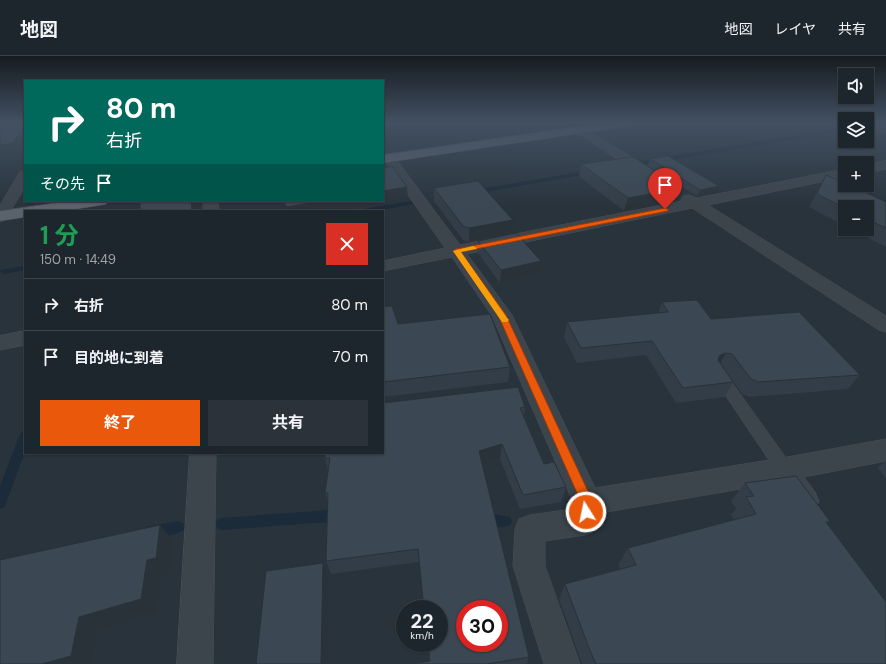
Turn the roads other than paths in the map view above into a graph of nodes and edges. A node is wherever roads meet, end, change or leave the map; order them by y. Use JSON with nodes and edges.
{"nodes":[{"id":1,"x":415,"y":150,"type":"edge"},
{"id":2,"x":613,"y":150,"type":"edge"},
{"id":3,"x":385,"y":155,"type":"edge"},
{"id":4,"x":886,"y":165,"type":"edge"},
{"id":5,"x":874,"y":168,"type":"edge"},
{"id":6,"x":838,"y":174,"type":"edge"},
{"id":7,"x":24,"y":177,"type":"edge"},
{"id":8,"x":657,"y":179,"type":"edge"},
{"id":9,"x":676,"y":191,"type":"edge"},
{"id":10,"x":24,"y":199,"type":"edge"},
{"id":11,"x":94,"y":202,"type":"edge"},
{"id":12,"x":695,"y":203,"type":"junction"},
{"id":13,"x":2,"y":210,"type":"edge"},
{"id":14,"x":40,"y":210,"type":"edge"},
{"id":15,"x":24,"y":212,"type":"edge"},
{"id":16,"x":456,"y":251,"type":"junction"},
{"id":17,"x":384,"y":266,"type":"edge"},
{"id":18,"x":885,"y":324,"type":"edge"},
{"id":19,"x":24,"y":338,"type":"edge"},
{"id":20,"x":0,"y":343,"type":"edge"},
{"id":21,"x":718,"y":374,"type":"edge"},
{"id":22,"x":886,"y":450,"type":"edge"},
{"id":23,"x":203,"y":454,"type":"edge"},
{"id":24,"x":784,"y":470,"type":"junction"},
{"id":25,"x":587,"y":502,"type":"junction"},
{"id":26,"x":820,"y":520,"type":"edge"},
{"id":27,"x":195,"y":664,"type":"edge"},
{"id":28,"x":562,"y":664,"type":"edge"}],
"edges":[{"from":1,"to":3,"type":"main road"},
{"from":2,"to":8,"type":"street"},
{"from":3,"to":16,"type":"street"},
{"from":4,"to":5,"type":"street"},
{"from":6,"to":12,"type":"street"},
{"from":7,"to":13,"type":"street"},
{"from":9,"to":12,"type":"street"},
{"from":10,"to":13,"type":"main road"},
{"from":11,"to":14,"type":"main road"},
{"from":12,"to":16,"type":"street"},
{"from":12,"to":18,"type":"street"},
{"from":13,"to":15,"type":"main road"},
{"from":16,"to":17,"type":"street"},
{"from":16,"to":25,"type":"street"},
{"from":19,"to":20,"type":"street"},
{"from":21,"to":24,"type":"lane"},
{"from":22,"to":24,"type":"street"},
{"from":23,"to":27,"type":"street"},
{"from":24,"to":25,"type":"street"},
{"from":24,"to":26,"type":"street"},
{"from":25,"to":28,"type":"street"}]}
